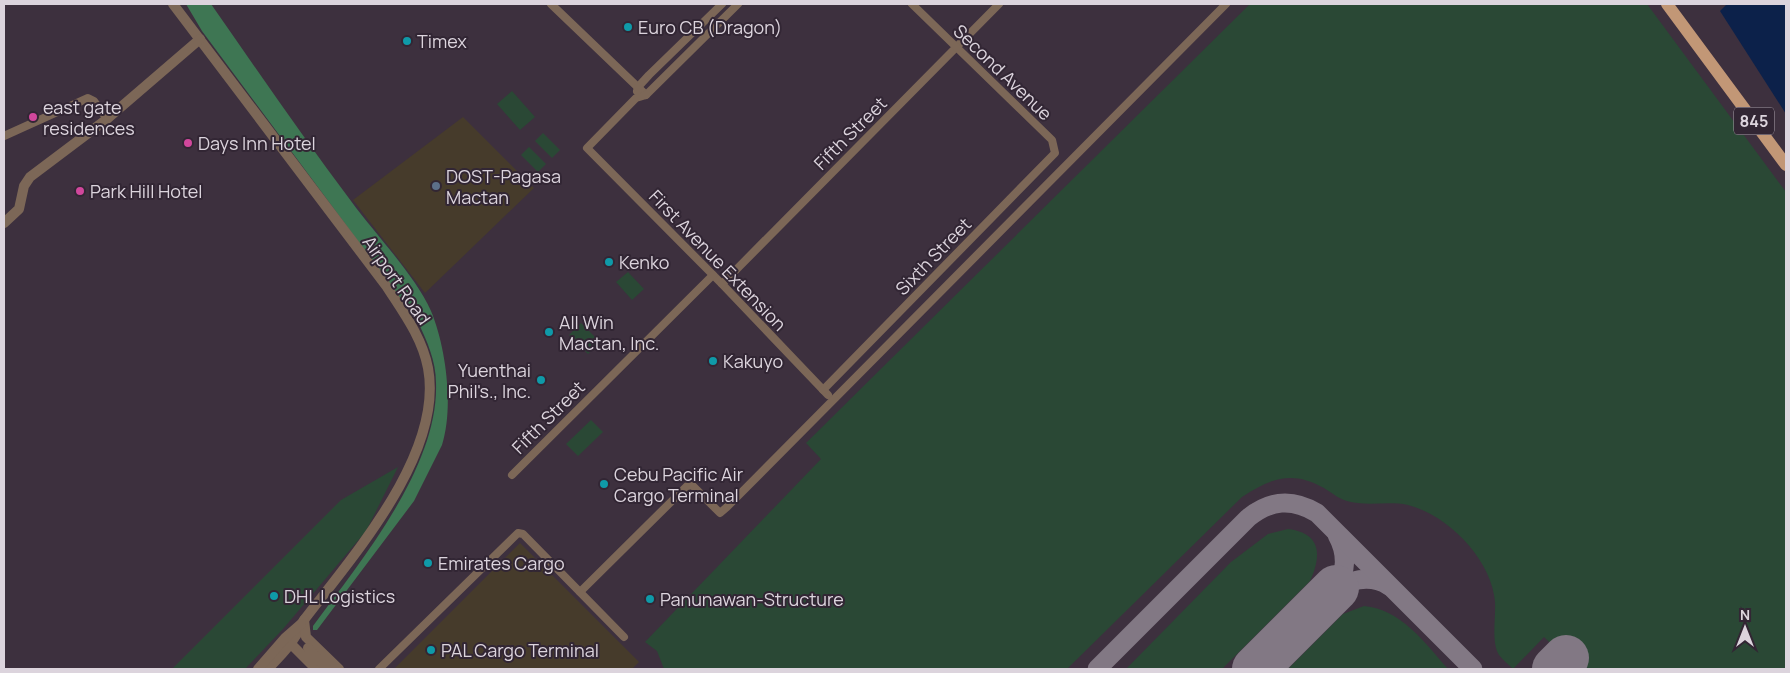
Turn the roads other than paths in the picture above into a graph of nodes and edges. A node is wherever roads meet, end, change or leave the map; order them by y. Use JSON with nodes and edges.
{"nodes":[{"id":1,"x":173,"y":4,"type":"edge"},
{"id":2,"x":551,"y":4,"type":"edge"},
{"id":3,"x":738,"y":4,"type":"edge"},
{"id":4,"x":912,"y":4,"type":"edge"},
{"id":5,"x":999,"y":4,"type":"edge"},
{"id":6,"x":1226,"y":4,"type":"edge"},
{"id":7,"x":1667,"y":4,"type":"edge"},
{"id":8,"x":721,"y":5,"type":"edge"},
{"id":9,"x":728,"y":14,"type":"junction"},
{"id":10,"x":687,"y":38,"type":"junction"},
{"id":11,"x":200,"y":40,"type":"junction"},
{"id":12,"x":695,"y":46,"type":"junction"},
{"id":13,"x":956,"y":47,"type":"junction"},
{"id":14,"x":649,"y":75,"type":"junction"},
{"id":15,"x":657,"y":84,"type":"junction"},
{"id":16,"x":638,"y":87,"type":"junction"},
{"id":17,"x":646,"y":95,"type":"junction"},
{"id":18,"x":636,"y":98,"type":"junction"},
{"id":19,"x":107,"y":119,"type":"junction"},
{"id":20,"x":4,"y":136,"type":"edge"},
{"id":21,"x":1052,"y":140,"type":"joint"},
{"id":22,"x":1786,"y":165,"type":"edge"},
{"id":23,"x":4,"y":223,"type":"edge"},
{"id":24,"x":713,"y":275,"type":"junction"},
{"id":25,"x":722,"y":284,"type":"junction"},
{"id":26,"x":826,"y":393,"type":"joint"},
{"id":27,"x":512,"y":475,"type":"dead end"},
{"id":28,"x":580,"y":592,"type":"junction"},
{"id":29,"x":303,"y":621,"type":"junction"},
{"id":30,"x":291,"y":637,"type":"junction"},
{"id":31,"x":624,"y":637,"type":"dead end"},
{"id":32,"x":258,"y":669,"type":"edge"},
{"id":33,"x":268,"y":669,"type":"edge"},
{"id":34,"x":316,"y":669,"type":"edge"},
{"id":35,"x":327,"y":669,"type":"edge"},
{"id":36,"x":339,"y":669,"type":"edge"},
{"id":37,"x":379,"y":669,"type":"edge"}],
"edges":[{"from":1,"to":11,"type":"street","name":"Airport Road"},
{"from":2,"to":16,"type":"street"},
{"from":3,"to":9,"type":"street"},
{"from":4,"to":13,"type":"street","name":"Second Avenue"},
{"from":5,"to":13,"type":"street","name":"Fifth Street"},
{"from":6,"to":28,"type":"street"},
{"from":7,"to":22,"type":"main road","number":"845"},
{"from":8,"to":9,"type":"street"},
{"from":8,"to":10,"type":"street"},
{"from":9,"to":12,"type":"street"},
{"from":10,"to":12,"type":"street"},
{"from":10,"to":14,"type":"street"},
{"from":11,"to":19,"type":"street"},
{"from":11,"to":29,"type":"street","name":"Airport Road"},
{"from":12,"to":15,"type":"street"},
{"from":13,"to":21,"type":"street","name":"Second Avenue"},
{"from":13,"to":25,"type":"street","name":"Fifth Street"},
{"from":14,"to":15,"type":"street"},
{"from":14,"to":16,"type":"street"},
{"from":15,"to":17,"type":"street"},
{"from":16,"to":17,"type":"street"},
{"from":16,"to":18,"type":"street"},
{"from":17,"to":18,"type":"street"},
{"from":18,"to":24,"type":"street","name":"First Avenue Extension"},
{"from":19,"to":20,"type":"street"},
{"from":19,"to":23,"type":"street"},
{"from":21,"to":26,"type":"street","name":"Sixth Street"},
{"from":24,"to":25,"type":"street","name":"First Avenue Extension"},
{"from":24,"to":27,"type":"street","name":"Fifth Street"},
{"from":25,"to":26,"type":"street","name":"First Avenue Extension"},
{"from":28,"to":31,"type":"street"},
{"from":28,"to":37,"type":"street"},
{"from":29,"to":30,"type":"street","name":"Airport Road"},
{"from":29,"to":36,"type":"street"},
{"from":30,"to":32,"type":"street","name":"Airport Road"},
{"from":30,"to":33,"type":"street","name":"Airport Road"},
{"from":30,"to":34,"type":"street"},
{"from":30,"to":35,"type":"street"}]}
